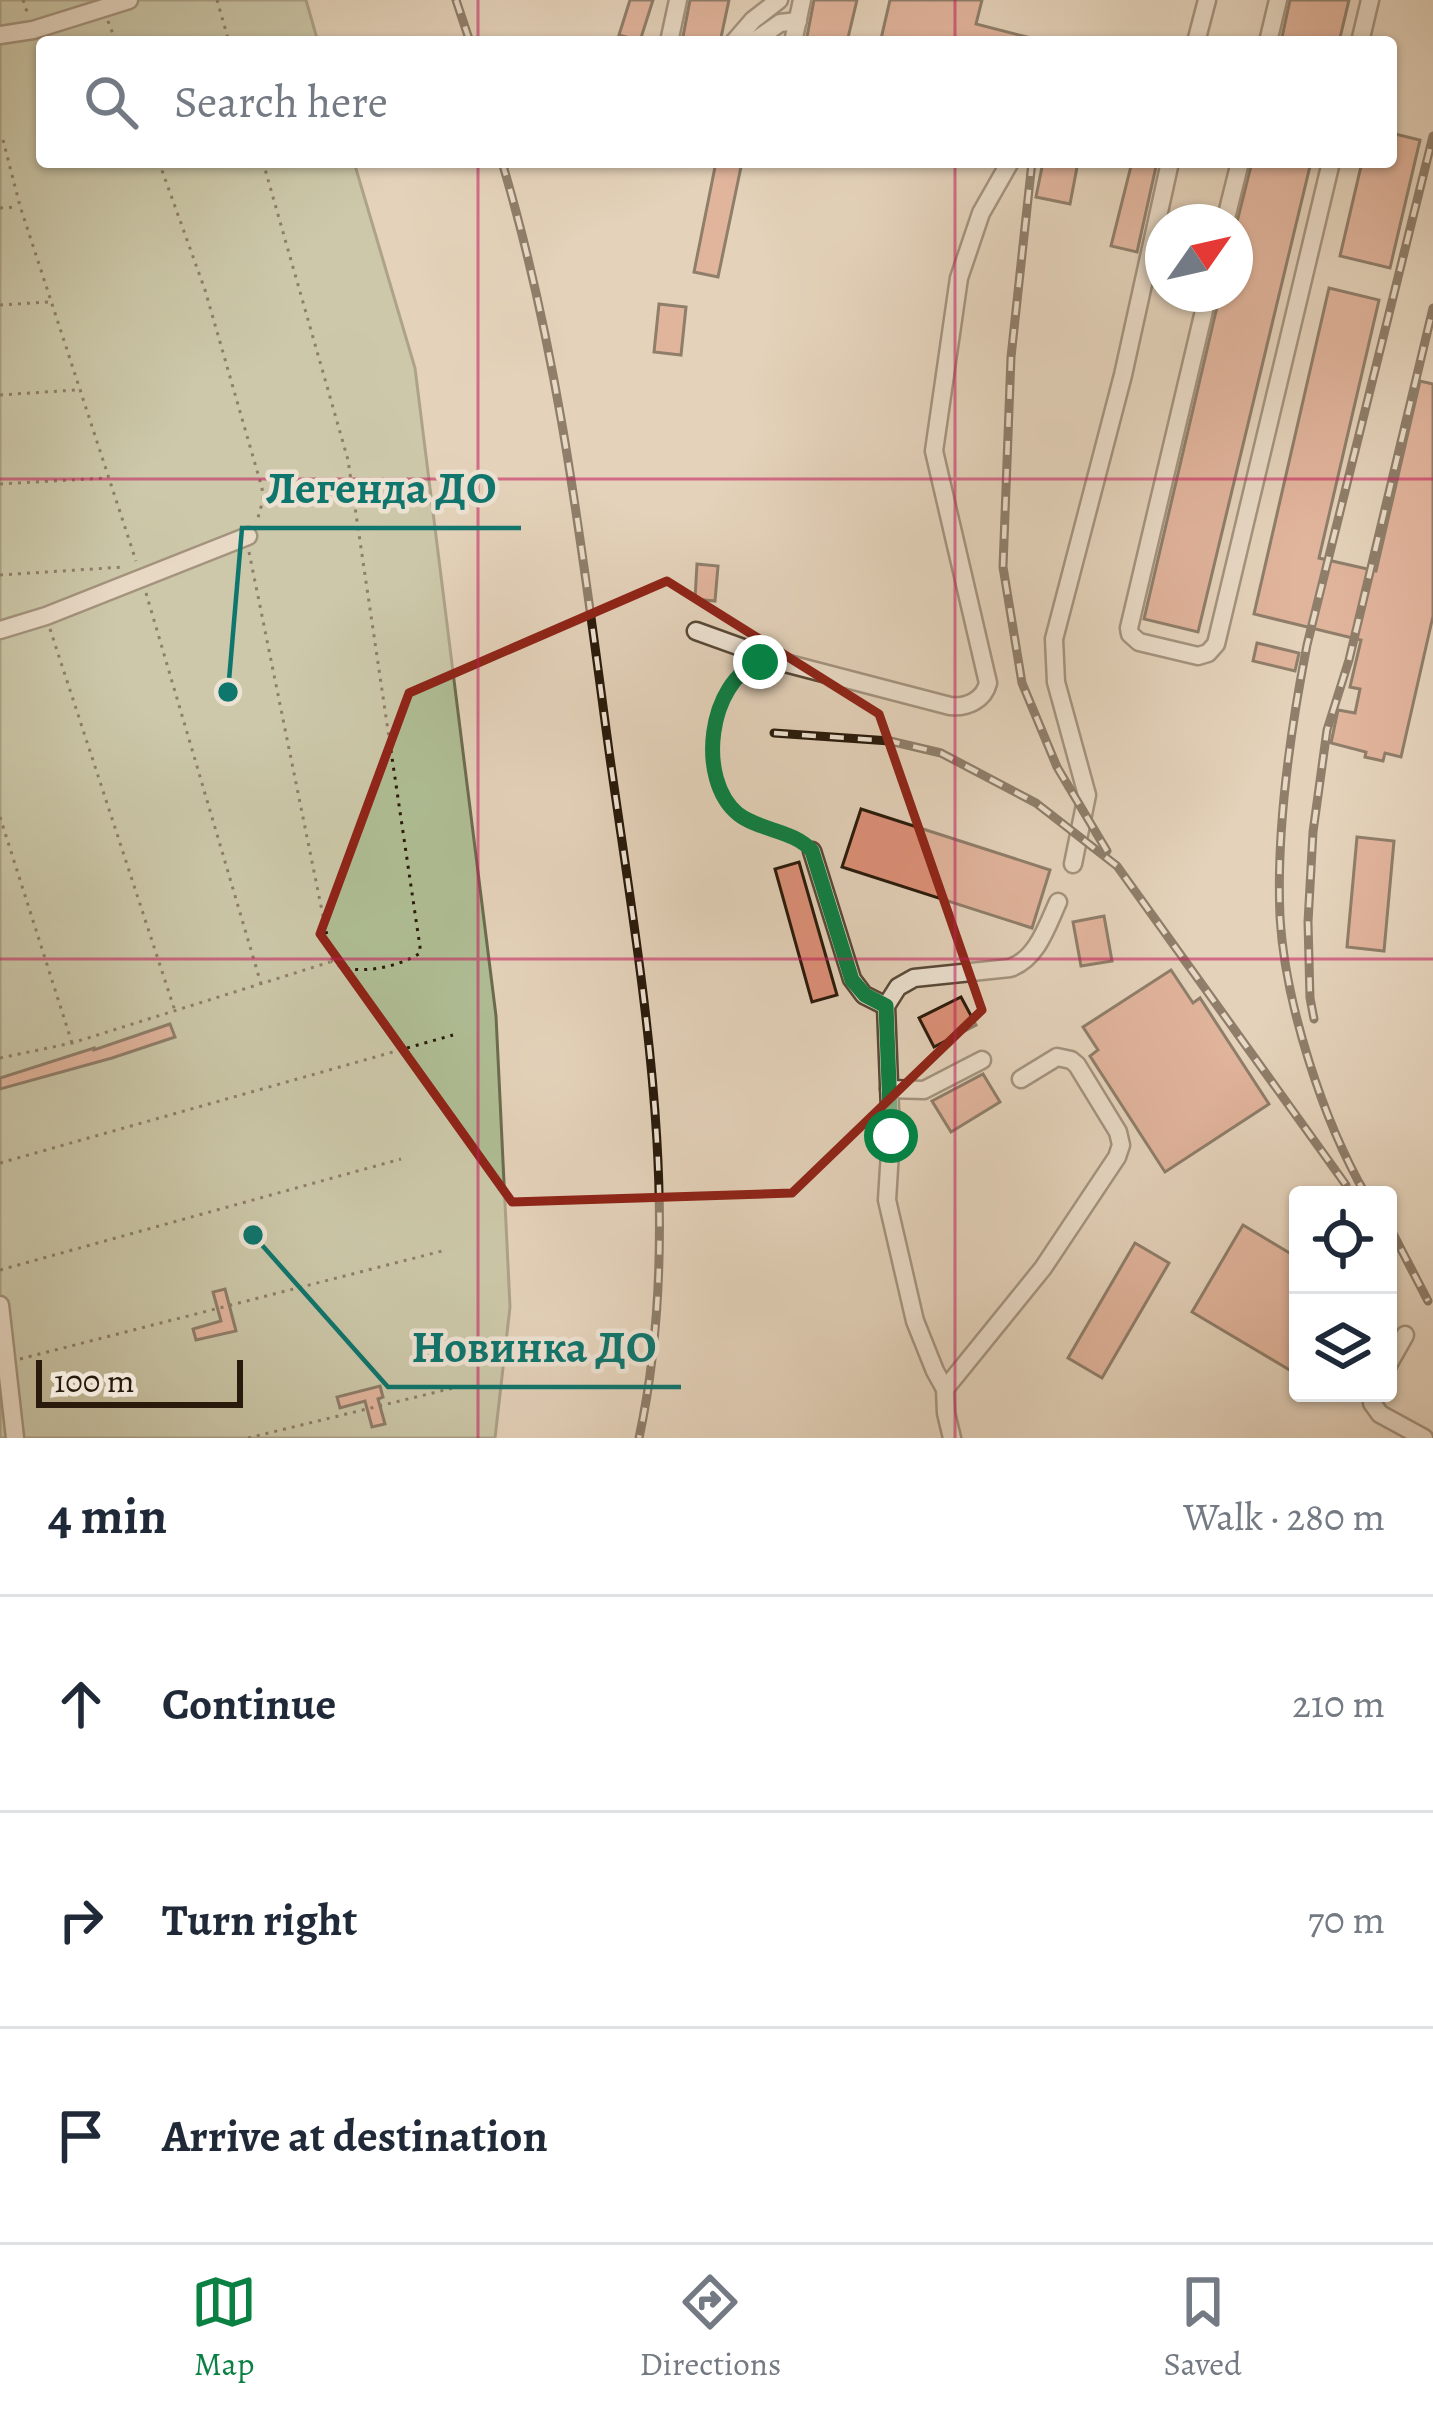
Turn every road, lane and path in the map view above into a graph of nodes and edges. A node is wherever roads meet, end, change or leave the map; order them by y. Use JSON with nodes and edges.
{"nodes":[{"id":1,"x":129,"y":0,"type":"edge"},
{"id":2,"x":217,"y":0,"type":"edge"},
{"id":3,"x":678,"y":0,"type":"edge"},
{"id":4,"x":779,"y":0,"type":"edge"},
{"id":5,"x":802,"y":0,"type":"edge"},
{"id":6,"x":1208,"y":0,"type":"edge"},
{"id":7,"x":1278,"y":0,"type":"edge"},
{"id":8,"x":1370,"y":0,"type":"edge"},
{"id":9,"x":104,"y":8,"type":"junction"},
{"id":10,"x":798,"y":21,"type":"junction"},
{"id":11,"x":0,"y":35,"type":"edge"},
{"id":12,"x":114,"y":36,"type":"edge"},
{"id":13,"x":227,"y":36,"type":"edge"},
{"id":14,"x":670,"y":36,"type":"edge"},
{"id":15,"x":739,"y":36,"type":"edge"},
{"id":16,"x":762,"y":36,"type":"edge"},
{"id":17,"x":794,"y":36,"type":"edge"},
{"id":18,"x":1198,"y":36,"type":"edge"},
{"id":19,"x":1269,"y":36,"type":"edge"},
{"id":20,"x":1361,"y":36,"type":"edge"},
{"id":21,"x":3,"y":140,"type":"dead end"},
{"id":22,"x":161,"y":168,"type":"edge"},
{"id":23,"x":265,"y":168,"type":"edge"},
{"id":24,"x":1007,"y":168,"type":"edge"},
{"id":25,"x":1169,"y":168,"type":"edge"},
{"id":26,"x":1238,"y":168,"type":"edge"},
{"id":27,"x":1330,"y":168,"type":"edge"},
{"id":28,"x":1230,"y":204,"type":"edge"},
{"id":29,"x":20,"y":206,"type":"junction"},
{"id":30,"x":0,"y":208,"type":"edge"},
{"id":31,"x":50,"y":302,"type":"junction"},
{"id":32,"x":0,"y":304,"type":"edge"},
{"id":33,"x":1204,"y":312,"type":"edge"},
{"id":34,"x":78,"y":390,"type":"junction"},
{"id":35,"x":0,"y":395,"type":"edge"},
{"id":36,"x":108,"y":478,"type":"junction"},
{"id":37,"x":0,"y":484,"type":"edge"},
{"id":38,"x":248,"y":536,"type":"junction"},
{"id":39,"x":140,"y":572,"type":"junction"},
{"id":40,"x":0,"y":575,"type":"edge"},
{"id":41,"x":46,"y":616,"type":"junction"},
{"id":42,"x":0,"y":630,"type":"edge"},
{"id":43,"x":696,"y":631,"type":"dead end"},
{"id":44,"x":753,"y":665,"type":"dead end"},
{"id":45,"x":0,"y":818,"type":"edge"},
{"id":46,"x":812,"y":851,"type":"joint"},
{"id":47,"x":1072,"y":864,"type":"dead end"},
{"id":48,"x":1058,"y":902,"type":"dead end"},
{"id":49,"x":332,"y":961,"type":"junction"},
{"id":50,"x":261,"y":984,"type":"junction"},
{"id":51,"x":886,"y":1006,"type":"junction"},
{"id":52,"x":175,"y":1011,"type":"junction"},
{"id":53,"x":453,"y":1035,"type":"dead end"},
{"id":54,"x":72,"y":1043,"type":"junction"},
{"id":55,"x":0,"y":1058,"type":"edge"},
{"id":56,"x":982,"y":1060,"type":"dead end"},
{"id":57,"x":1021,"y":1079,"type":"dead end"},
{"id":58,"x":889,"y":1088,"type":"junction"},
{"id":59,"x":401,"y":1159,"type":"dead end"},
{"id":60,"x":0,"y":1163,"type":"edge"},
{"id":61,"x":442,"y":1251,"type":"dead end"},
{"id":62,"x":0,"y":1270,"type":"edge"},
{"id":63,"x":0,"y":1305,"type":"edge"},
{"id":64,"x":1405,"y":1335,"type":"dead end"},
{"id":65,"x":1397,"y":1349,"type":"edge"},
{"id":66,"x":6,"y":1362,"type":"junction"},
{"id":67,"x":453,"y":1388,"type":"dead end"},
{"id":68,"x":945,"y":1388,"type":"junction"},
{"id":69,"x":1372,"y":1402,"type":"edge"},
{"id":70,"x":15,"y":1438,"type":"edge"},
{"id":71,"x":248,"y":1438,"type":"edge"},
{"id":72,"x":952,"y":1438,"type":"edge"},
{"id":73,"x":1424,"y":1438,"type":"edge"}],
"edges":[{"from":1,"to":9,"type":"lane"},
{"from":2,"to":13,"type":"path"},
{"from":3,"to":14,"type":"lane"},
{"from":4,"to":15,"type":"lane"},
{"from":5,"to":10,"type":"lane"},
{"from":6,"to":18,"type":"lane"},
{"from":7,"to":19,"type":"lane"},
{"from":8,"to":20,"type":"lane"},
{"from":9,"to":11,"type":"lane"},
{"from":9,"to":12,"type":"path"},
{"from":10,"to":16,"type":"lane"},
{"from":10,"to":17,"type":"lane"},
{"from":21,"to":29,"type":"path"},
{"from":22,"to":38,"type":"path"},
{"from":23,"to":49,"type":"path"},
{"from":24,"to":43,"type":"lane"},
{"from":25,"to":47,"type":"lane"},
{"from":26,"to":28,"type":"lane"},
{"from":27,"to":33,"type":"lane"},
{"from":29,"to":30,"type":"path"},
{"from":29,"to":31,"type":"path"},
{"from":31,"to":32,"type":"path"},
{"from":31,"to":34,"type":"path"},
{"from":34,"to":35,"type":"path"},
{"from":34,"to":36,"type":"path"},
{"from":36,"to":37,"type":"path"},
{"from":36,"to":39,"type":"path"},
{"from":38,"to":39,"type":"lane"},
{"from":38,"to":49,"type":"path"},
{"from":39,"to":40,"type":"path"},
{"from":39,"to":41,"type":"lane"},
{"from":39,"to":50,"type":"path"},
{"from":41,"to":42,"type":"lane"},
{"from":41,"to":52,"type":"path"},
{"from":44,"to":46,"type":"path"},
{"from":45,"to":54,"type":"path"},
{"from":46,"to":51,"type":"lane"},
{"from":48,"to":51,"type":"lane"},
{"from":49,"to":50,"type":"path"},
{"from":50,"to":52,"type":"path"},
{"from":51,"to":58,"type":"lane"},
{"from":52,"to":54,"type":"path"},
{"from":53,"to":60,"type":"path"},
{"from":54,"to":55,"type":"path"},
{"from":56,"to":58,"type":"lane"},
{"from":57,"to":68,"type":"lane"},
{"from":58,"to":68,"type":"lane"},
{"from":59,"to":62,"type":"path"},
{"from":61,"to":66,"type":"path"},
{"from":63,"to":66,"type":"lane"},
{"from":64,"to":65,"type":"lane"},
{"from":66,"to":70,"type":"lane"},
{"from":67,"to":71,"type":"path"},
{"from":68,"to":72,"type":"lane"},
{"from":69,"to":73,"type":"lane"}]}
